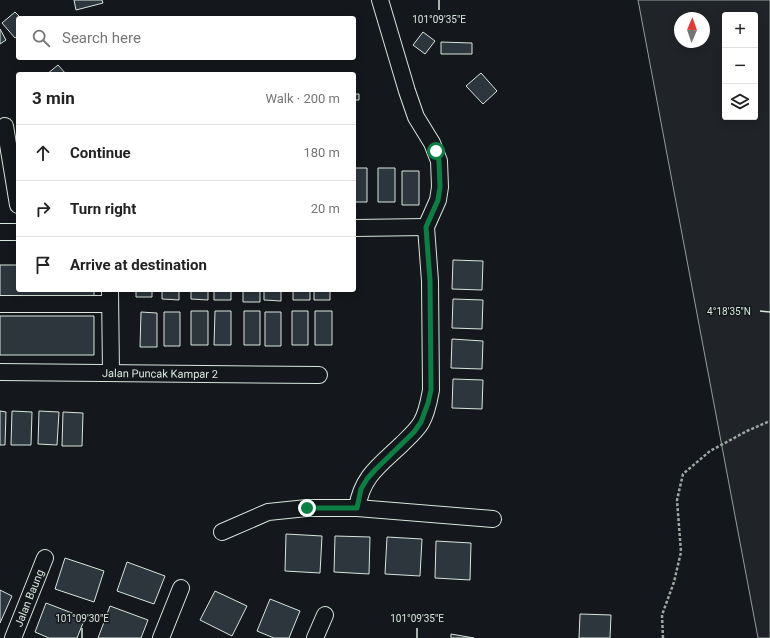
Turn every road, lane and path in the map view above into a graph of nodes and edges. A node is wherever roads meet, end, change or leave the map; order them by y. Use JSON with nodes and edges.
{"nodes":[{"id":1,"x":380,"y":0,"type":"edge"},
{"id":2,"x":5,"y":126,"type":"dead end"},
{"id":3,"x":16,"y":193,"type":"edge"},
{"id":4,"x":426,"y":227,"type":"junction"},
{"id":5,"x":356,"y":228,"type":"edge"},
{"id":6,"x":0,"y":232,"type":"edge"},
{"id":7,"x":16,"y":232,"type":"edge"},
{"id":8,"x":110,"y":297,"type":"edge"},
{"id":9,"x":0,"y":304,"type":"edge"},
{"id":10,"x":0,"y":372,"type":"edge"},
{"id":11,"x":111,"y":373,"type":"junction"},
{"id":12,"x":319,"y":375,"type":"dead end"},
{"id":13,"x":770,"y":421,"type":"edge"},
{"id":14,"x":357,"y":508,"type":"junction"},
{"id":15,"x":493,"y":519,"type":"dead end"},
{"id":16,"x":222,"y":532,"type":"dead end"},
{"id":17,"x":45,"y":558,"type":"dead end"},
{"id":18,"x":182,"y":588,"type":"dead end"},
{"id":19,"x":325,"y":615,"type":"dead end"},
{"id":20,"x":13,"y":638,"type":"edge"},
{"id":21,"x":161,"y":638,"type":"edge"},
{"id":22,"x":315,"y":638,"type":"edge"},
{"id":23,"x":663,"y":638,"type":"edge"}],
"edges":[{"from":1,"to":4,"type":"street"},
{"from":2,"to":3,"type":"street"},
{"from":4,"to":5,"type":"street"},
{"from":4,"to":14,"type":"street"},
{"from":6,"to":7,"type":"street"},
{"from":8,"to":9,"type":"street"},
{"from":8,"to":11,"type":"street"},
{"from":10,"to":11,"type":"street","name":"Jalan Puncak Kampar 2"},
{"from":11,"to":12,"type":"street","name":"Jalan Puncak Kampar 2"},
{"from":13,"to":23,"type":"path"},
{"from":14,"to":15,"type":"street"},
{"from":14,"to":16,"type":"street"},
{"from":17,"to":20,"type":"street","name":"Jalan Baung"},
{"from":18,"to":21,"type":"street"},
{"from":19,"to":22,"type":"street"}]}
